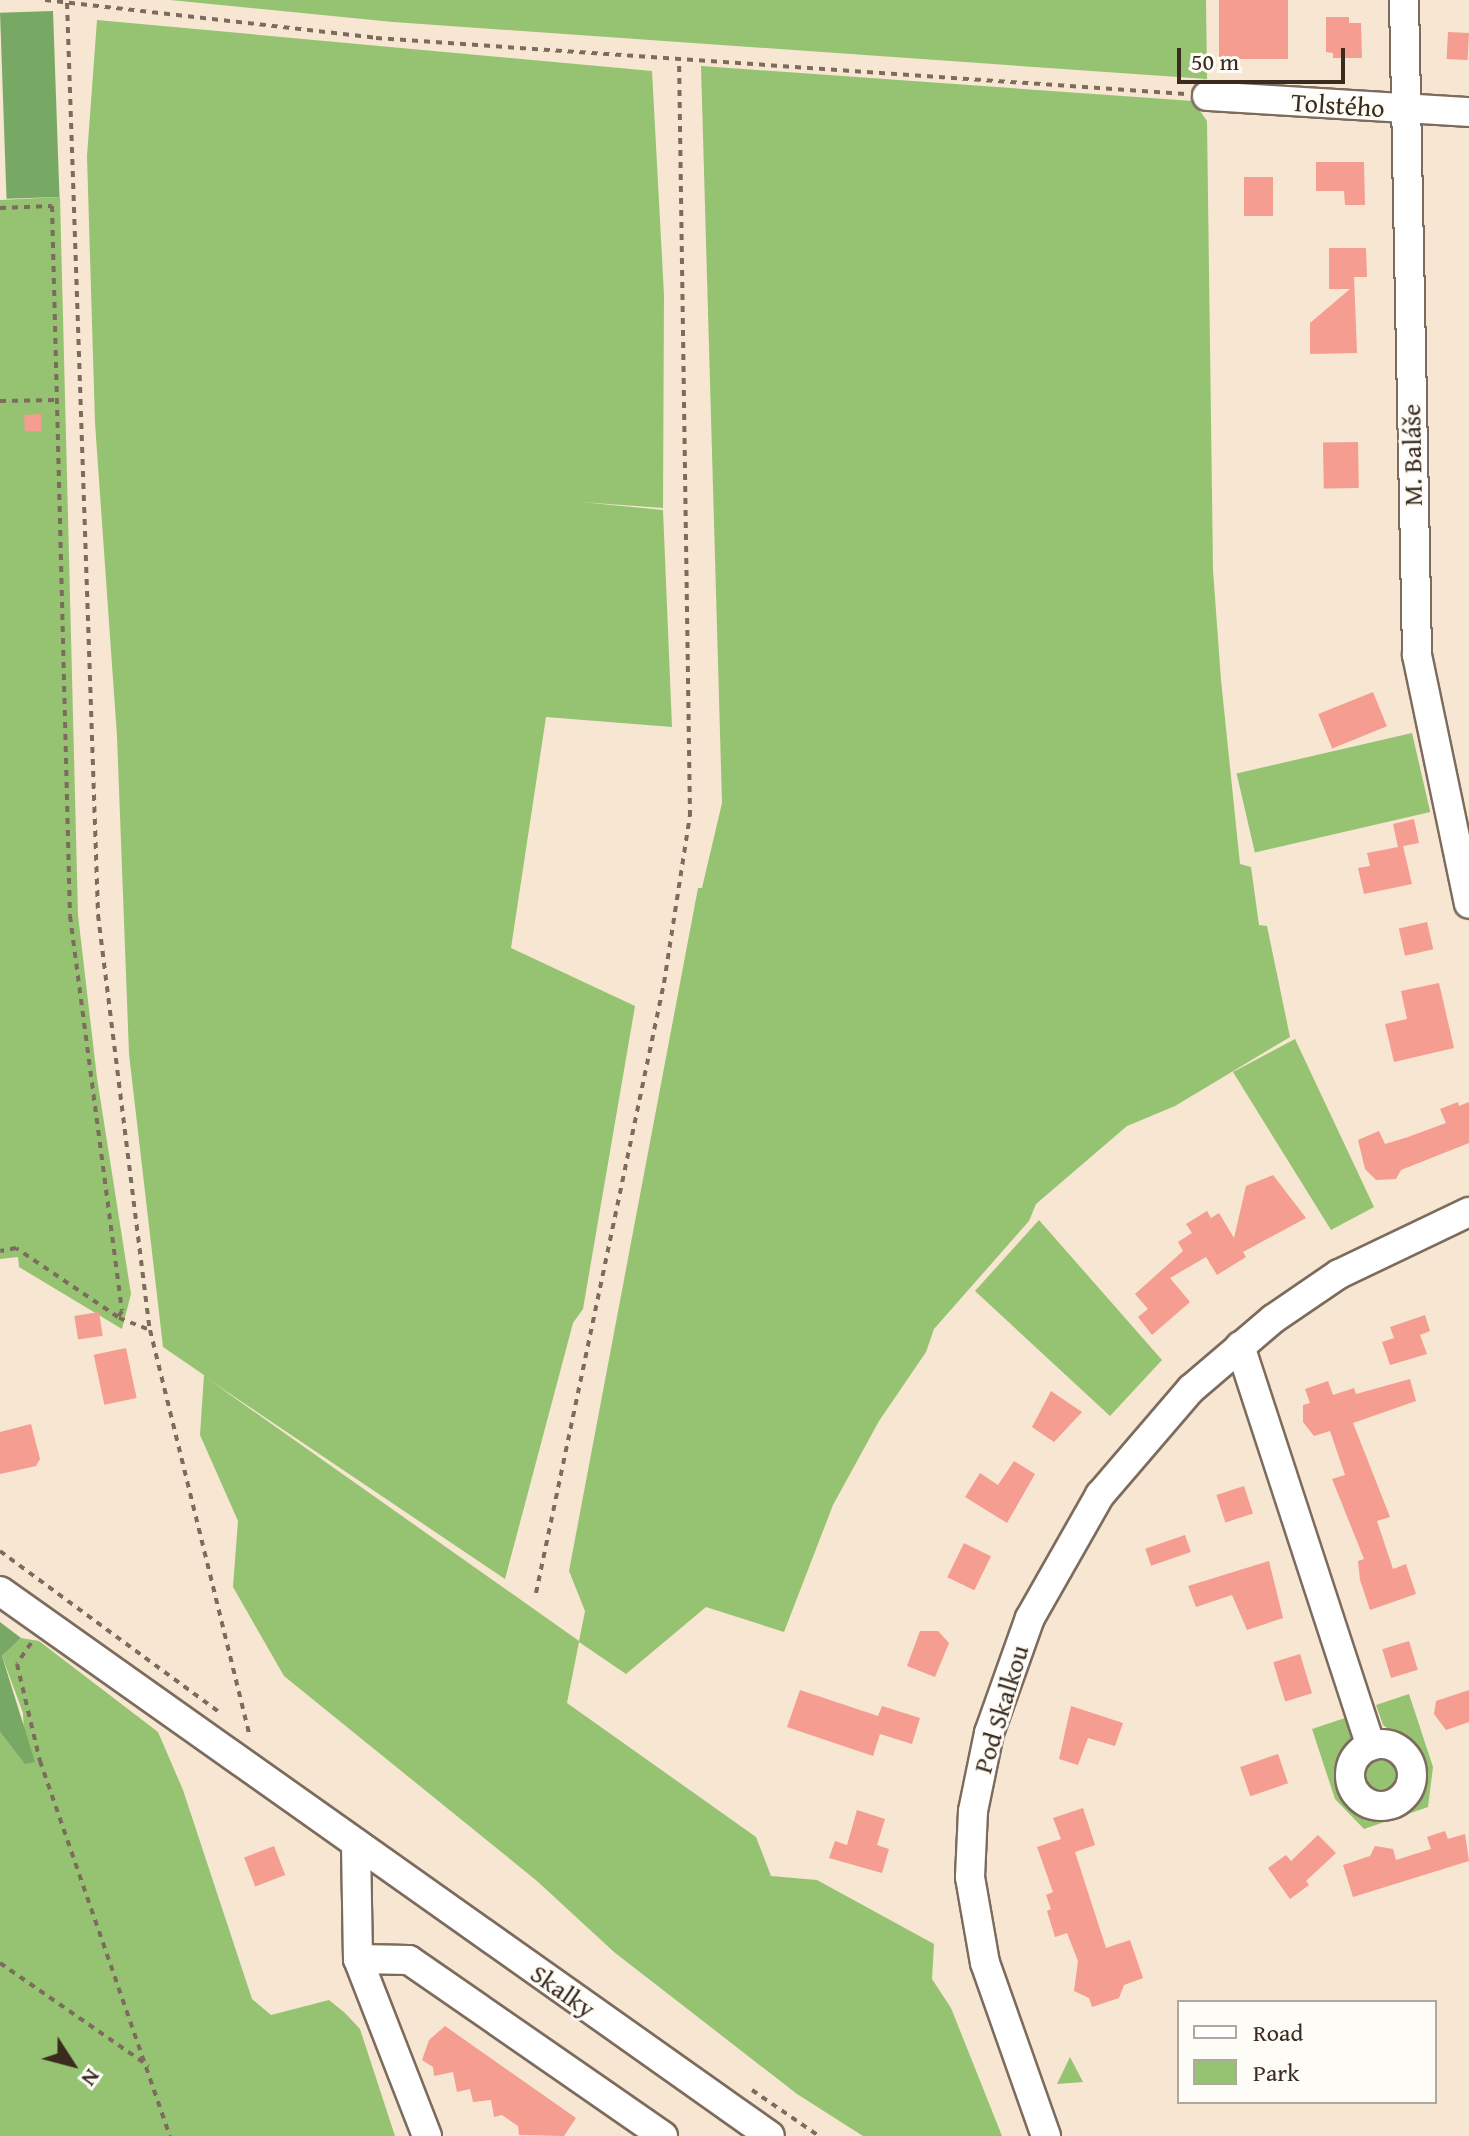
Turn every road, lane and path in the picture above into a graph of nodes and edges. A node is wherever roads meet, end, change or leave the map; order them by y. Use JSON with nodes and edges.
{"nodes":[{"id":1,"x":45,"y":0,"type":"edge"},
{"id":2,"x":1404,"y":0,"type":"edge"},
{"id":3,"x":67,"y":3,"type":"junction"},
{"id":4,"x":679,"y":57,"type":"junction"},
{"id":5,"x":1207,"y":96,"type":"joint"},
{"id":6,"x":1404,"y":110,"type":"junction"},
{"id":7,"x":1469,"y":112,"type":"edge"},
{"id":8,"x":0,"y":208,"type":"edge"},
{"id":9,"x":57,"y":400,"type":"junction"},
{"id":10,"x":0,"y":401,"type":"edge"},
{"id":11,"x":1469,"y":904,"type":"edge"},
{"id":12,"x":1469,"y":1212,"type":"edge"},
{"id":13,"x":0,"y":1251,"type":"edge"},
{"id":14,"x":118,"y":1317,"type":"junction"},
{"id":15,"x":150,"y":1330,"type":"junction"},
{"id":16,"x":1240,"y":1346,"type":"junction"},
{"id":17,"x":0,"y":1591,"type":"edge"},
{"id":18,"x":536,"y":1593,"type":"dead end"},
{"id":19,"x":43,"y":1623,"type":"junction"},
{"id":20,"x":1371,"y":1746,"type":"dead end"},
{"id":21,"x":253,"y":1747,"type":"dead end"},
{"id":22,"x":356,"y":1845,"type":"junction"},
{"id":23,"x":358,"y":1959,"type":"junction"},
{"id":24,"x":0,"y":1963,"type":"edge"},
{"id":25,"x":149,"y":2067,"type":"junction"},
{"id":26,"x":170,"y":2136,"type":"edge"},
{"id":27,"x":427,"y":2136,"type":"edge"},
{"id":28,"x":663,"y":2136,"type":"edge"},
{"id":29,"x":770,"y":2136,"type":"edge"},
{"id":30,"x":1046,"y":2136,"type":"edge"}],
"edges":[{"from":1,"to":3,"type":"path"},
{"from":2,"to":6,"type":"street","name":"M. Baláše"},
{"from":3,"to":4,"type":"path"},
{"from":3,"to":15,"type":"path"},
{"from":4,"to":5,"type":"path"},
{"from":4,"to":18,"type":"path"},
{"from":5,"to":6,"type":"street","name":"Tolstého"},
{"from":6,"to":7,"type":"street","name":"Tolstého"},
{"from":6,"to":11,"type":"street","name":"M. Baláše"},
{"from":8,"to":9,"type":"path"},
{"from":9,"to":10,"type":"path"},
{"from":9,"to":14,"type":"path"},
{"from":12,"to":16,"type":"street","name":"Pod Skalkou"},
{"from":13,"to":14,"type":"path"},
{"from":14,"to":15,"type":"path"},
{"from":15,"to":21,"type":"path"},
{"from":16,"to":20,"type":"street"},
{"from":16,"to":30,"type":"street","name":"Pod Skalkou"},
{"from":17,"to":19,"type":"street","name":"Skalky"},
{"from":19,"to":22,"type":"street","name":"Skalky"},
{"from":19,"to":25,"type":"path"},
{"from":22,"to":23,"type":"street"},
{"from":22,"to":29,"type":"street","name":"Skalky"},
{"from":23,"to":27,"type":"street"},
{"from":23,"to":28,"type":"street"},
{"from":24,"to":25,"type":"path"},
{"from":25,"to":26,"type":"path"}]}
